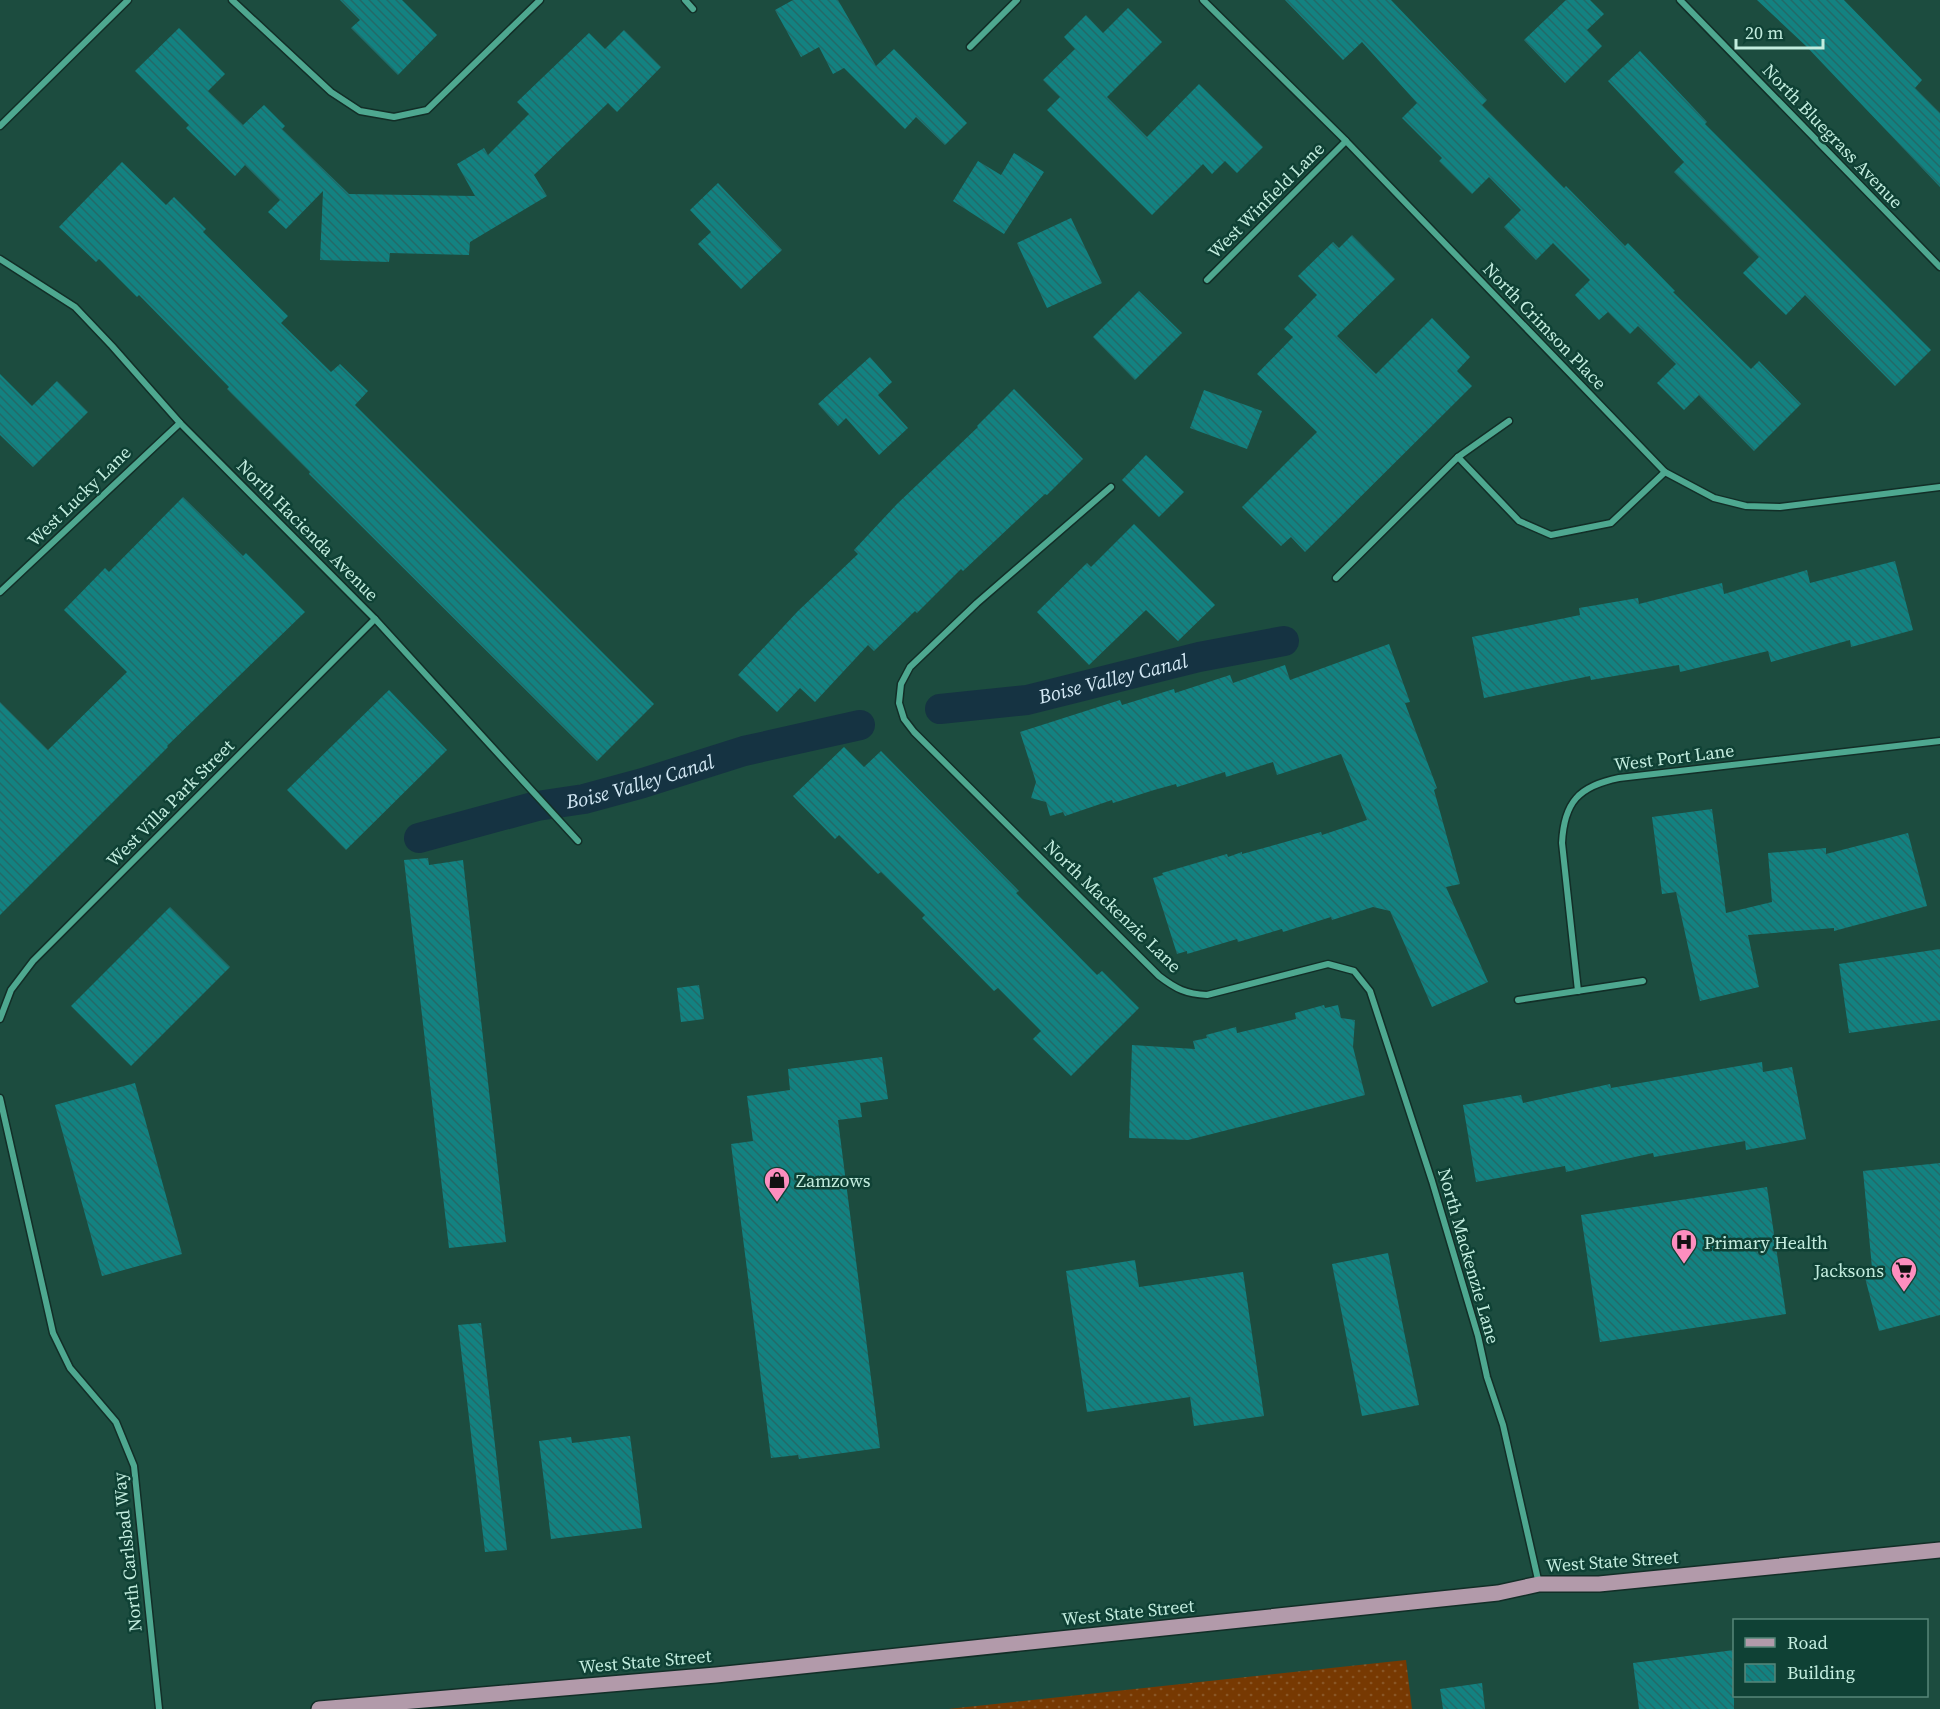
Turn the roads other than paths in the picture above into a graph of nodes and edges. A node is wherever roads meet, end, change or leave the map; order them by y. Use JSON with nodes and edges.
{"nodes":[{"id":1,"x":128,"y":0,"type":"edge"},
{"id":2,"x":232,"y":0,"type":"edge"},
{"id":3,"x":540,"y":0,"type":"edge"},
{"id":4,"x":685,"y":0,"type":"edge"},
{"id":5,"x":1017,"y":0,"type":"edge"},
{"id":6,"x":1203,"y":0,"type":"edge"},
{"id":7,"x":1680,"y":0,"type":"edge"},
{"id":8,"x":693,"y":9,"type":"dead end"},
{"id":9,"x":970,"y":47,"type":"dead end"},
{"id":10,"x":0,"y":126,"type":"edge"},
{"id":11,"x":1346,"y":141,"type":"junction"},
{"id":12,"x":0,"y":260,"type":"edge"},
{"id":13,"x":1940,"y":267,"type":"edge"},
{"id":14,"x":1207,"y":280,"type":"dead end"},
{"id":15,"x":1509,"y":421,"type":"dead end"},
{"id":16,"x":180,"y":423,"type":"junction"},
{"id":17,"x":1458,"y":457,"type":"junction"},
{"id":18,"x":1665,"y":472,"type":"junction"},
{"id":19,"x":1940,"y":486,"type":"edge"},
{"id":20,"x":1111,"y":487,"type":"dead end"},
{"id":21,"x":1336,"y":578,"type":"dead end"},
{"id":22,"x":0,"y":592,"type":"edge"},
{"id":23,"x":375,"y":619,"type":"junction"},
{"id":24,"x":1940,"y":741,"type":"edge"},
{"id":25,"x":578,"y":841,"type":"dead end"},
{"id":26,"x":1642,"y":981,"type":"dead end"},
{"id":27,"x":1578,"y":991,"type":"junction"},
{"id":28,"x":1518,"y":1000,"type":"dead end"},
{"id":29,"x":0,"y":1018,"type":"edge"},
{"id":30,"x":0,"y":1098,"type":"edge"},
{"id":31,"x":1940,"y":1550,"type":"edge"},
{"id":32,"x":1539,"y":1584,"type":"junction"},
{"id":33,"x":159,"y":1709,"type":"edge"},
{"id":34,"x":319,"y":1709,"type":"edge"}],
"edges":[{"from":1,"to":10,"type":"street"},
{"from":2,"to":3,"type":"street"},
{"from":4,"to":8,"type":"street"},
{"from":5,"to":9,"type":"street"},
{"from":6,"to":11,"type":"street","name":"North Crimson Place"},
{"from":7,"to":13,"type":"street","name":"North Bluegrass Avenue"},
{"from":11,"to":14,"type":"street","name":"West Winfield Lane"},
{"from":11,"to":18,"type":"street","name":"North Crimson Place"},
{"from":12,"to":16,"type":"street","name":"North Hacienda Avenue"},
{"from":15,"to":17,"type":"street"},
{"from":16,"to":22,"type":"street","name":"West Lucky Lane"},
{"from":16,"to":23,"type":"street","name":"North Hacienda Avenue"},
{"from":17,"to":18,"type":"street"},
{"from":17,"to":21,"type":"street"},
{"from":18,"to":19,"type":"street","name":"North Crimson Place"},
{"from":20,"to":32,"type":"street","name":"North Mackenzie Lane"},
{"from":23,"to":25,"type":"street","name":"North Hacienda Avenue"},
{"from":23,"to":29,"type":"street","name":"West Villa Park Street"},
{"from":24,"to":27,"type":"street","name":"West Port Lane"},
{"from":26,"to":27,"type":"street"},
{"from":27,"to":28,"type":"street"},
{"from":30,"to":33,"type":"street","name":"North Carlsbad Way"},
{"from":31,"to":32,"type":"main road","name":"West State Street"},
{"from":32,"to":34,"type":"main road","name":"West State Street"}]}
